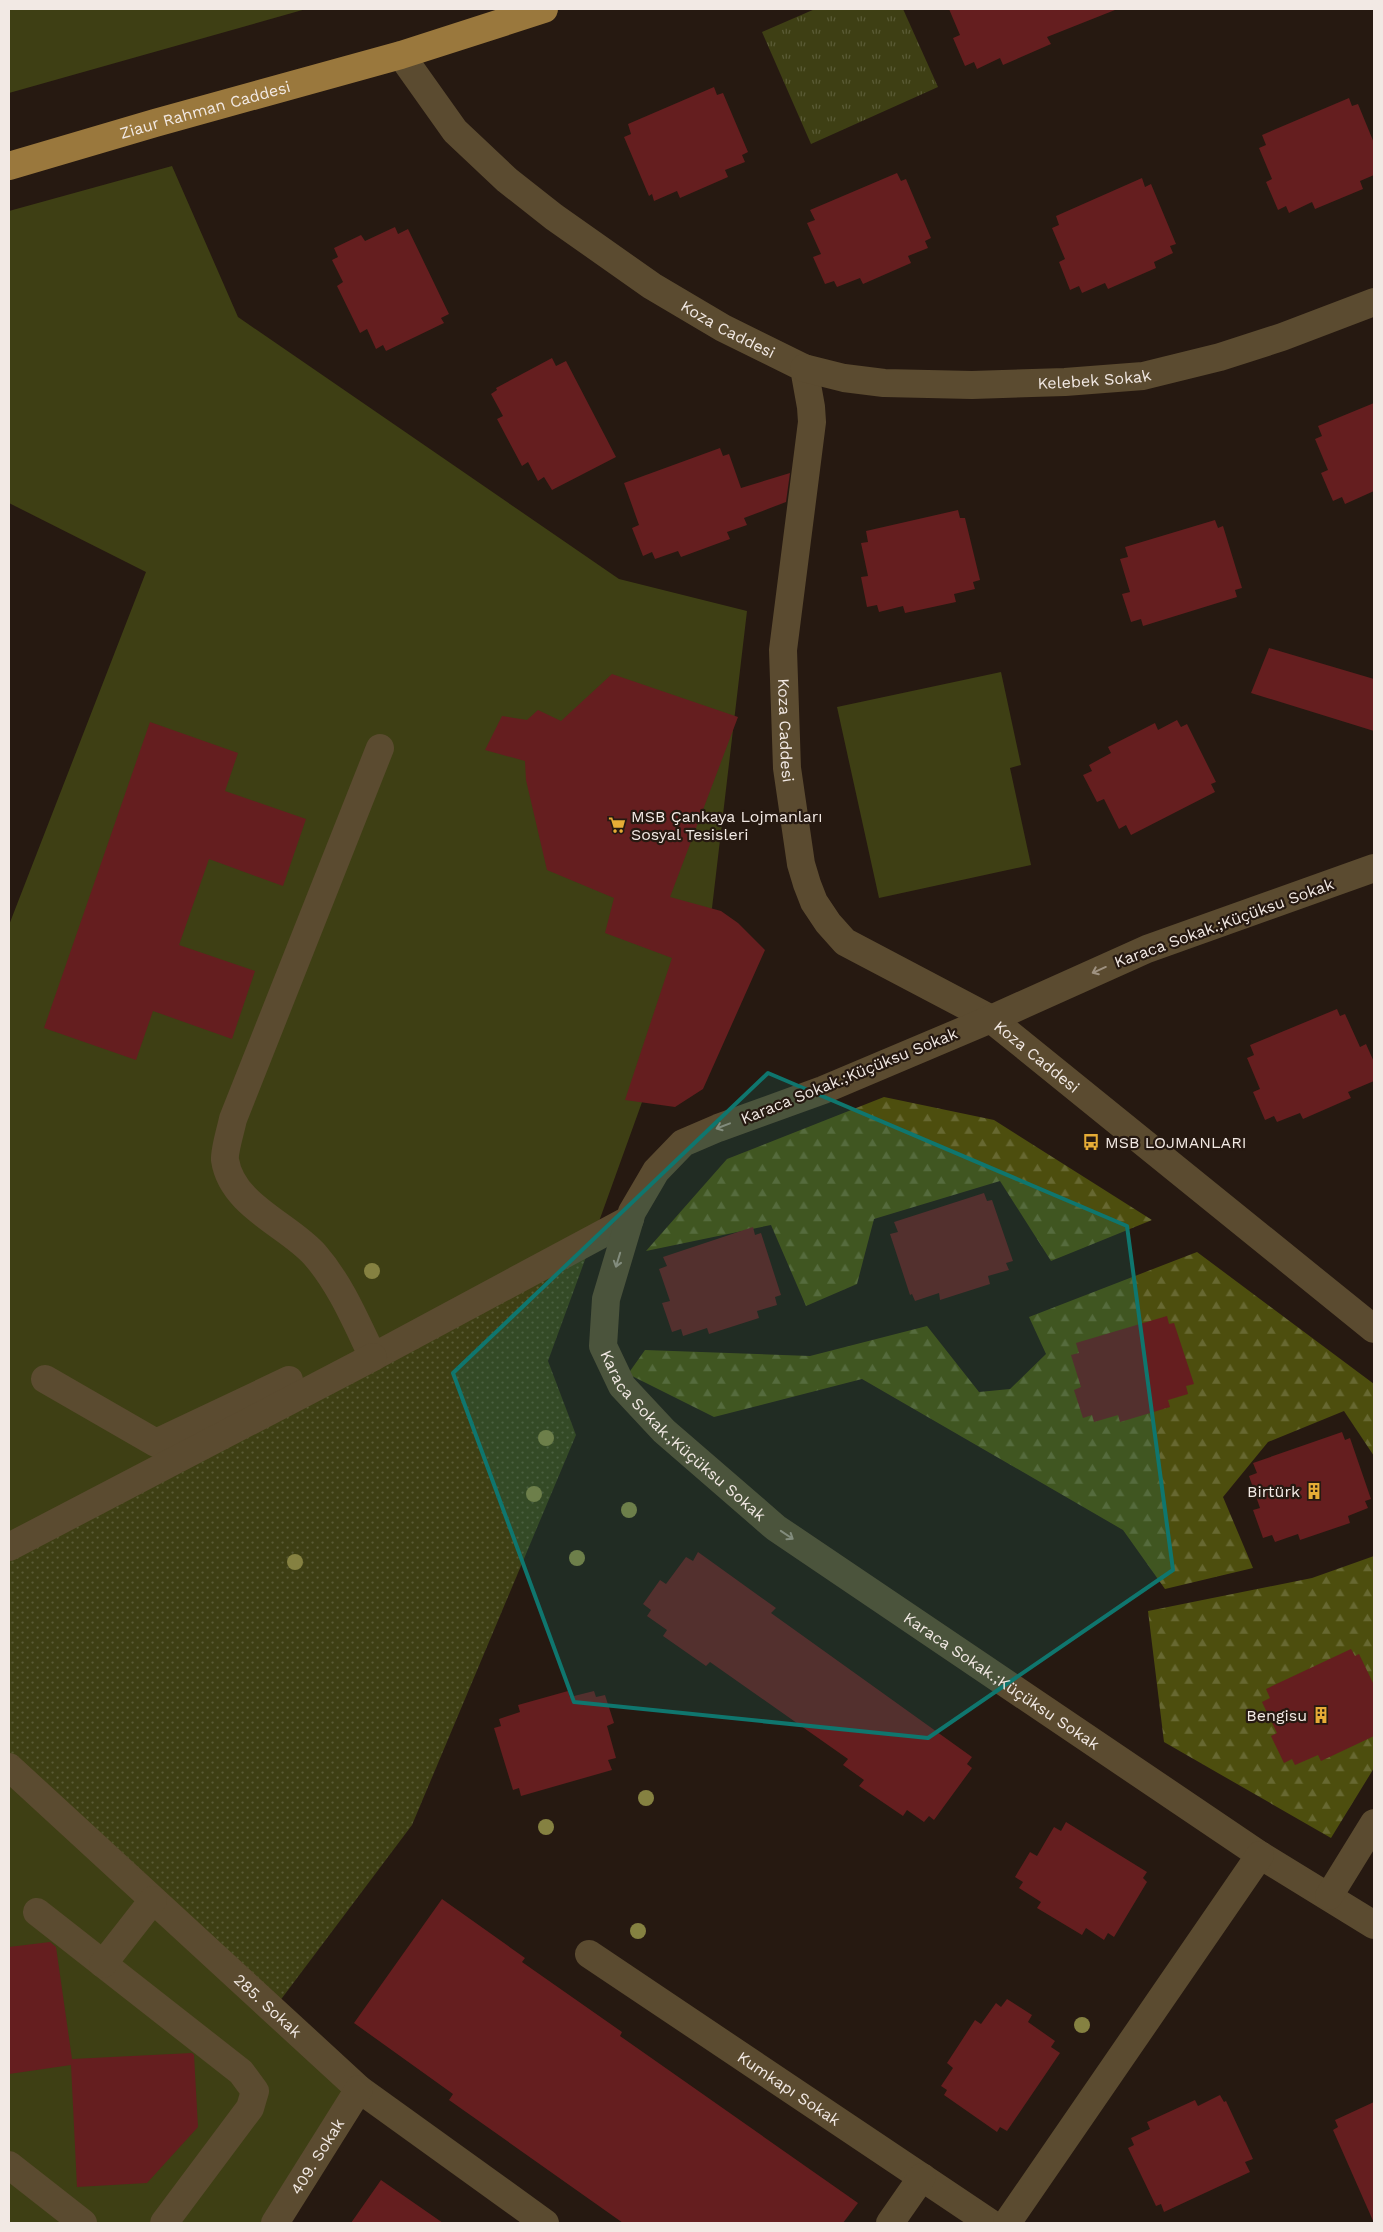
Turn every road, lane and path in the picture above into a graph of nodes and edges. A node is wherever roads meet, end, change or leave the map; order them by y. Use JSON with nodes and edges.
{"nodes":[{"id":1,"x":544,"y":9,"type":"edge"},
{"id":2,"x":498,"y":17,"type":"edge"},
{"id":3,"x":401,"y":55,"type":"junction"},
{"id":4,"x":9,"y":166,"type":"edge"},
{"id":5,"x":1374,"y":302,"type":"edge"},
{"id":6,"x":804,"y":368,"type":"junction"},
{"id":7,"x":380,"y":748,"type":"dead end"},
{"id":8,"x":1374,"y":868,"type":"edge"},
{"id":9,"x":991,"y":1019,"type":"junction"},
{"id":10,"x":630,"y":1220,"type":"junction"},
{"id":11,"x":1374,"y":1329,"type":"edge"},
{"id":12,"x":366,"y":1361,"type":"junction"},
{"id":13,"x":45,"y":1379,"type":"dead end"},
{"id":14,"x":9,"y":1547,"type":"edge"},
{"id":15,"x":9,"y":1767,"type":"edge"},
{"id":16,"x":1374,"y":1823,"type":"edge"},
{"id":17,"x":1260,"y":1855,"type":"junction"},
{"id":18,"x":1329,"y":1896,"type":"junction"},
{"id":19,"x":153,"y":1900,"type":"junction"},
{"id":20,"x":37,"y":1912,"type":"dead end"},
{"id":21,"x":1374,"y":1925,"type":"edge"},
{"id":22,"x":589,"y":1954,"type":"dead end"},
{"id":23,"x":103,"y":1964,"type":"junction"},
{"id":24,"x":359,"y":2089,"type":"junction"},
{"id":25,"x":9,"y":2165,"type":"edge"},
{"id":26,"x":922,"y":2177,"type":"junction"},
{"id":27,"x":82,"y":2223,"type":"edge"},
{"id":28,"x":164,"y":2223,"type":"edge"},
{"id":29,"x":276,"y":2223,"type":"edge"},
{"id":30,"x":544,"y":2223,"type":"edge"},
{"id":31,"x":890,"y":2223,"type":"edge"},
{"id":32,"x":990,"y":2223,"type":"edge"},
{"id":33,"x":1007,"y":2223,"type":"edge"}],
"edges":[{"from":1,"to":2,"type":"main road","name":"Ziaur Rahman Caddesi"},
{"from":2,"to":3,"type":"main road","name":"Ziaur Rahman Caddesi"},
{"from":3,"to":4,"type":"main road","name":"Ziaur Rahman Caddesi"},
{"from":3,"to":6,"type":"street","name":"Koza Caddesi"},
{"from":5,"to":6,"type":"street","name":"Kelebek Sokak"},
{"from":6,"to":9,"type":"street","name":"Koza Caddesi"},
{"from":7,"to":12,"type":"street"},
{"from":8,"to":9,"type":"street","name":"Karaca Sokak.;Küçüksu Sokak","one_way":true},
{"from":9,"to":10,"type":"street","name":"Karaca Sokak.;Küçüksu Sokak","one_way":true},
{"from":9,"to":11,"type":"street","name":"Koza Caddesi"},
{"from":10,"to":12,"type":"street"},
{"from":10,"to":17,"type":"street","name":"Karaca Sokak.;Küçüksu Sokak","one_way":true},
{"from":12,"to":13,"type":"street"},
{"from":12,"to":14,"type":"street"},
{"from":15,"to":19,"type":"street","name":"285. Sokak"},
{"from":16,"to":18,"type":"street"},
{"from":17,"to":18,"type":"street","name":"Karaca Sokak.;Küçüksu Sokak"},
{"from":17,"to":33,"type":"street"},
{"from":18,"to":21,"type":"street","name":"Karaca Sokak.;Küçüksu Sokak"},
{"from":19,"to":23,"type":"street"},
{"from":19,"to":24,"type":"street","name":"285. Sokak"},
{"from":20,"to":23,"type":"street"},
{"from":22,"to":26,"type":"street","name":"Kumkapı Sokak"},
{"from":23,"to":28,"type":"street"},
{"from":24,"to":29,"type":"street","name":"409. Sokak"},
{"from":24,"to":30,"type":"street","name":"285. Sokak"},
{"from":25,"to":27,"type":"street"},
{"from":26,"to":31,"type":"street"},
{"from":26,"to":32,"type":"street","name":"Kumkapı Sokak"}]}
